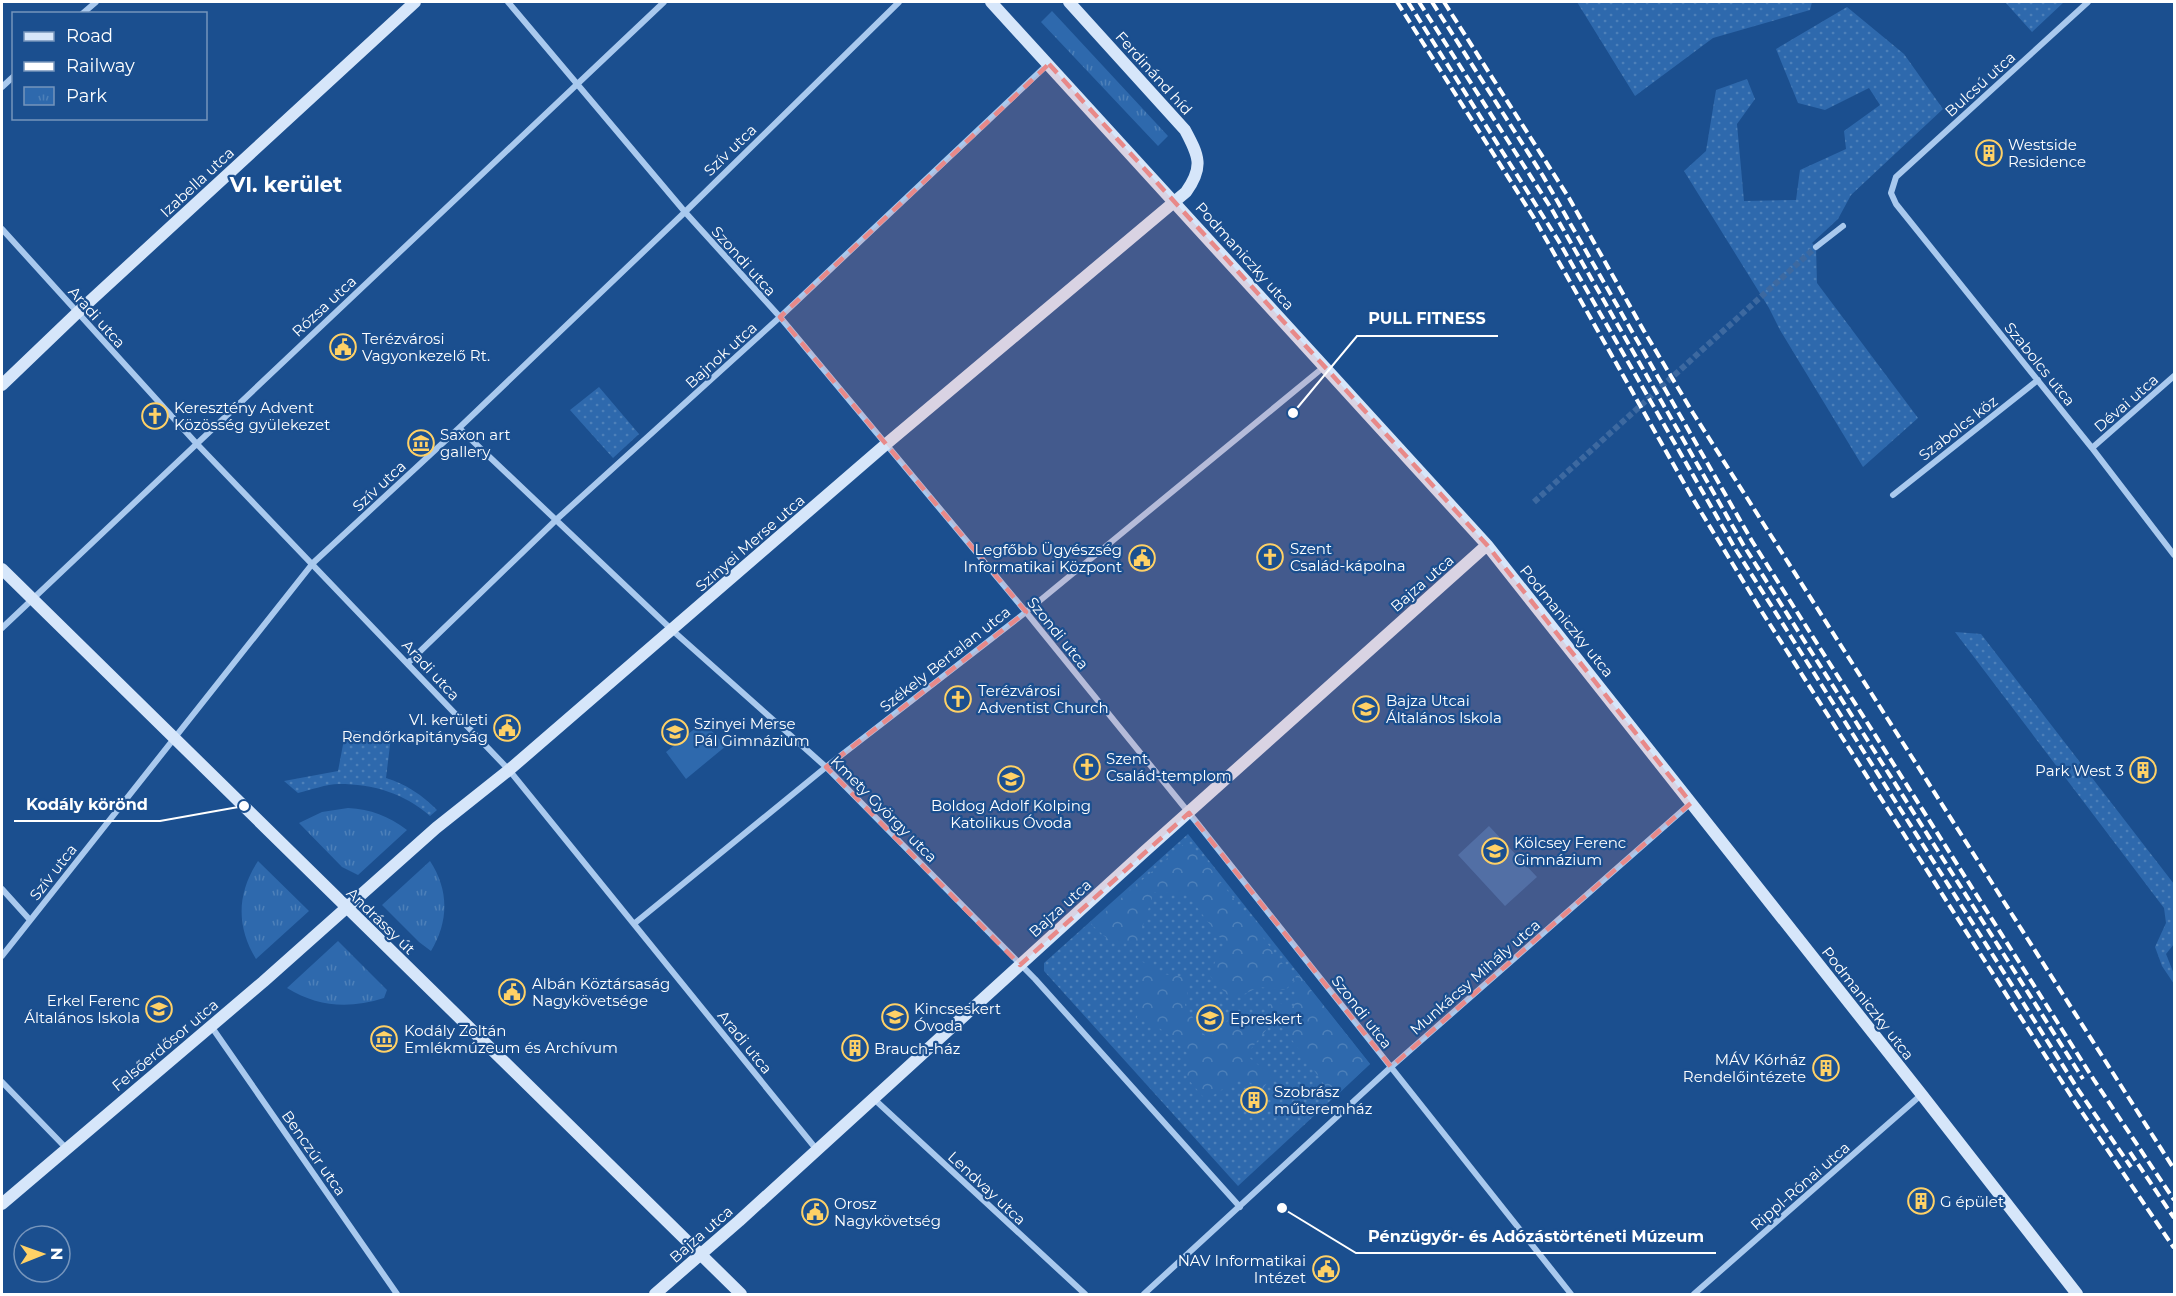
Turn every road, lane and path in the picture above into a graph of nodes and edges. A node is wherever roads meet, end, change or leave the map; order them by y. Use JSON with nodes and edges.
{"nodes":[{"id":1,"x":96,"y":2,"type":"edge"},
{"id":2,"x":415,"y":2,"type":"edge"},
{"id":3,"x":508,"y":2,"type":"edge"},
{"id":4,"x":664,"y":2,"type":"edge"},
{"id":5,"x":899,"y":2,"type":"edge"},
{"id":6,"x":991,"y":2,"type":"edge"},
{"id":7,"x":1069,"y":2,"type":"edge"},
{"id":8,"x":2088,"y":2,"type":"edge"},
{"id":9,"x":84,"y":12,"type":"edge"},
{"id":10,"x":1048,"y":64,"type":"junction"},
{"id":11,"x":576,"y":84,"type":"junction"},
{"id":12,"x":1892,"y":187,"type":"joint"},
{"id":13,"x":1174,"y":201,"type":"junction"},
{"id":14,"x":684,"y":212,"type":"junction"},
{"id":15,"x":1843,"y":226,"type":"dead end"},
{"id":16,"x":2,"y":229,"type":"edge"},
{"id":17,"x":1816,"y":247,"type":"tunnel mouth"},
{"id":18,"x":77,"y":313,"type":"junction"},
{"id":19,"x":780,"y":317,"type":"junction"},
{"id":20,"x":1324,"y":366,"type":"junction"},
{"id":21,"x":2175,"y":376,"type":"edge"},
{"id":22,"x":2038,"y":380,"type":"junction"},
{"id":23,"x":2,"y":386,"type":"edge"},
{"id":24,"x":459,"y":428,"type":"junction"},
{"id":25,"x":196,"y":443,"type":"junction"},
{"id":26,"x":885,"y":445,"type":"junction"},
{"id":27,"x":2092,"y":448,"type":"junction"},
{"id":28,"x":1893,"y":495,"type":"dead end"},
{"id":29,"x":557,"y":519,"type":"junction"},
{"id":30,"x":1487,"y":545,"type":"junction"},
{"id":31,"x":2175,"y":555,"type":"edge"},
{"id":32,"x":313,"y":563,"type":"junction"},
{"id":33,"x":2,"y":569,"type":"edge"},
{"id":34,"x":33,"y":599,"type":"junction"},
{"id":35,"x":1026,"y":612,"type":"junction"},
{"id":36,"x":2,"y":628,"type":"edge"},
{"id":37,"x":672,"y":630,"type":"junction"},
{"id":38,"x":408,"y":663,"type":"junction"},
{"id":39,"x":174,"y":739,"type":"junction"},
{"id":40,"x":826,"y":767,"type":"junction"},
{"id":41,"x":509,"y":770,"type":"junction"},
{"id":42,"x":1691,"y":803,"type":"junction"},
{"id":43,"x":1188,"y":812,"type":"junction"},
{"id":44,"x":2,"y":889,"type":"edge"},
{"id":45,"x":346,"y":908,"type":"junction"},
{"id":46,"x":30,"y":920,"type":"junction"},
{"id":47,"x":634,"y":923,"type":"junction"},
{"id":48,"x":2,"y":956,"type":"edge"},
{"id":49,"x":1020,"y":965,"type":"junction"},
{"id":50,"x":211,"y":1025,"type":"junction"},
{"id":51,"x":1391,"y":1067,"type":"junction"},
{"id":52,"x":2,"y":1082,"type":"edge"},
{"id":53,"x":1922,"y":1095,"type":"junction"},
{"id":54,"x":873,"y":1098,"type":"junction"},
{"id":55,"x":66,"y":1148,"type":"junction"},
{"id":56,"x":817,"y":1150,"type":"junction"},
{"id":57,"x":2,"y":1204,"type":"edge"},
{"id":58,"x":1240,"y":1207,"type":"junction"},
{"id":59,"x":700,"y":1255,"type":"junction"},
{"id":60,"x":398,"y":1294,"type":"edge"},
{"id":61,"x":656,"y":1294,"type":"edge"},
{"id":62,"x":741,"y":1294,"type":"edge"},
{"id":63,"x":1085,"y":1294,"type":"edge"},
{"id":64,"x":1144,"y":1294,"type":"edge"},
{"id":65,"x":1571,"y":1294,"type":"edge"},
{"id":66,"x":1694,"y":1294,"type":"edge"},
{"id":67,"x":2077,"y":1294,"type":"edge"}],
"edges":[{"from":1,"to":9,"type":"street"},
{"from":2,"to":18,"type":"street","name":"Izabella utca"},
{"from":3,"to":11,"type":"street","name":"Szondi utca"},
{"from":4,"to":11,"type":"street","name":"Rózsa utca"},
{"from":5,"to":14,"type":"street","name":"Szív utca"},
{"from":6,"to":10,"type":"street","name":"Podmaniczky utca"},
{"from":7,"to":13,"type":"street","name":"Ferdinánd híd"},
{"from":8,"to":12,"type":"street","name":"Bulcsú utca"},
{"from":10,"to":13,"type":"street","name":"Podmaniczky utca"},
{"from":10,"to":19,"type":"street","name":"Bajnok utca"},
{"from":11,"to":14,"type":"street","name":"Szondi utca"},
{"from":11,"to":25,"type":"street","name":"Rózsa utca"},
{"from":12,"to":22,"type":"street","name":"Szabolcs utca"},
{"from":13,"to":20,"type":"street","name":"Podmaniczky utca"},
{"from":13,"to":26,"type":"street","name":"Szinyei Merse utca"},
{"from":14,"to":19,"type":"street","name":"Szondi utca"},
{"from":14,"to":24,"type":"street","name":"Szív utca"},
{"from":15,"to":17,"type":"street"},
{"from":16,"to":18,"type":"street","name":"Aradi utca"},
{"from":18,"to":23,"type":"street","name":"Izabella utca"},
{"from":18,"to":25,"type":"street","name":"Aradi utca"},
{"from":19,"to":26,"type":"street","name":"Szondi utca"},
{"from":19,"to":29,"type":"street","name":"Bajnok utca"},
{"from":20,"to":30,"type":"street","name":"Podmaniczky utca"},
{"from":20,"to":35,"type":"street","name":"Székely Bertalan utca"},
{"from":21,"to":27,"type":"street","name":"Dévai utca"},
{"from":22,"to":27,"type":"street","name":"Szabolcs utca"},
{"from":22,"to":28,"type":"street","name":"Szabolcs köz"},
{"from":24,"to":29,"type":"street","name":"Kmety György utca"},
{"from":24,"to":32,"type":"street","name":"Szív utca"},
{"from":25,"to":32,"type":"street","name":"Aradi utca"},
{"from":25,"to":34,"type":"street","name":"Rózsa utca"},
{"from":26,"to":35,"type":"street","name":"Szondi utca"},
{"from":26,"to":37,"type":"street","name":"Szinyei Merse utca"},
{"from":27,"to":31,"type":"street","name":"Szabolcs utca"},
{"from":29,"to":37,"type":"street","name":"Kmety György utca"},
{"from":29,"to":38,"type":"street","name":"Bajnok utca"},
{"from":30,"to":42,"type":"street","name":"Podmaniczky utca"},
{"from":30,"to":43,"type":"street","name":"Bajza utca"},
{"from":32,"to":38,"type":"street","name":"Aradi utca"},
{"from":32,"to":39,"type":"street","name":"Szív utca"},
{"from":33,"to":34,"type":"street","name":"Andrássy út"},
{"from":34,"to":36,"type":"street","name":"Rózsa utca"},
{"from":34,"to":39,"type":"street","name":"Andrássy út"},
{"from":35,"to":40,"type":"street","name":"Székely Bertalan utca"},
{"from":35,"to":43,"type":"street","name":"Szondi utca"},
{"from":37,"to":40,"type":"street","name":"Kmety György utca"},
{"from":37,"to":41,"type":"street","name":"Szinyei Merse utca"},
{"from":38,"to":41,"type":"street","name":"Aradi utca"},
{"from":39,"to":45,"type":"street","name":"Andrássy út"},
{"from":39,"to":46,"type":"street","name":"Szív utca"},
{"from":40,"to":47,"type":"street","name":"Székely Bertalan utca"},
{"from":40,"to":49,"type":"street","name":"Kmety György utca"},
{"from":41,"to":45,"type":"street","name":"Szinyei Merse utca"},
{"from":41,"to":47,"type":"street","name":"Aradi utca"},
{"from":42,"to":51,"type":"street","name":"Munkácsy Mihály utca"},
{"from":42,"to":53,"type":"street","name":"Podmaniczky utca"},
{"from":43,"to":49,"type":"street","name":"Bajza utca"},
{"from":43,"to":51,"type":"street","name":"Szondi utca"},
{"from":44,"to":46,"type":"street"},
{"from":45,"to":50,"type":"street","name":"Felsőerdősor utca"},
{"from":45,"to":59,"type":"street","name":"Andrássy út"},
{"from":46,"to":48,"type":"street","name":"Szív utca"},
{"from":47,"to":56,"type":"street","name":"Aradi utca"},
{"from":49,"to":54,"type":"street","name":"Bajza utca"},
{"from":49,"to":58,"type":"street","name":"Kmety György utca"},
{"from":50,"to":55,"type":"street","name":"Felsőerdősor utca"},
{"from":50,"to":60,"type":"street","name":"Benczúr utca"},
{"from":51,"to":58,"type":"street","name":"Munkácsy Mihály utca"},
{"from":51,"to":65,"type":"street","name":"Szondi utca"},
{"from":52,"to":55,"type":"street"},
{"from":53,"to":66,"type":"street","name":"Rippl-Rónai utca"},
{"from":53,"to":67,"type":"street","name":"Podmaniczky utca"},
{"from":54,"to":56,"type":"street","name":"Bajza utca"},
{"from":54,"to":63,"type":"street","name":"Lendvay utca"},
{"from":55,"to":57,"type":"street","name":"Felsőerdősor utca"},
{"from":56,"to":59,"type":"street","name":"Bajza utca"},
{"from":58,"to":64,"type":"street","name":"Munkácsy Mihály utca"},
{"from":59,"to":61,"type":"street","name":"Bajza utca"},
{"from":59,"to":62,"type":"street","name":"Andrássy út"}]}
